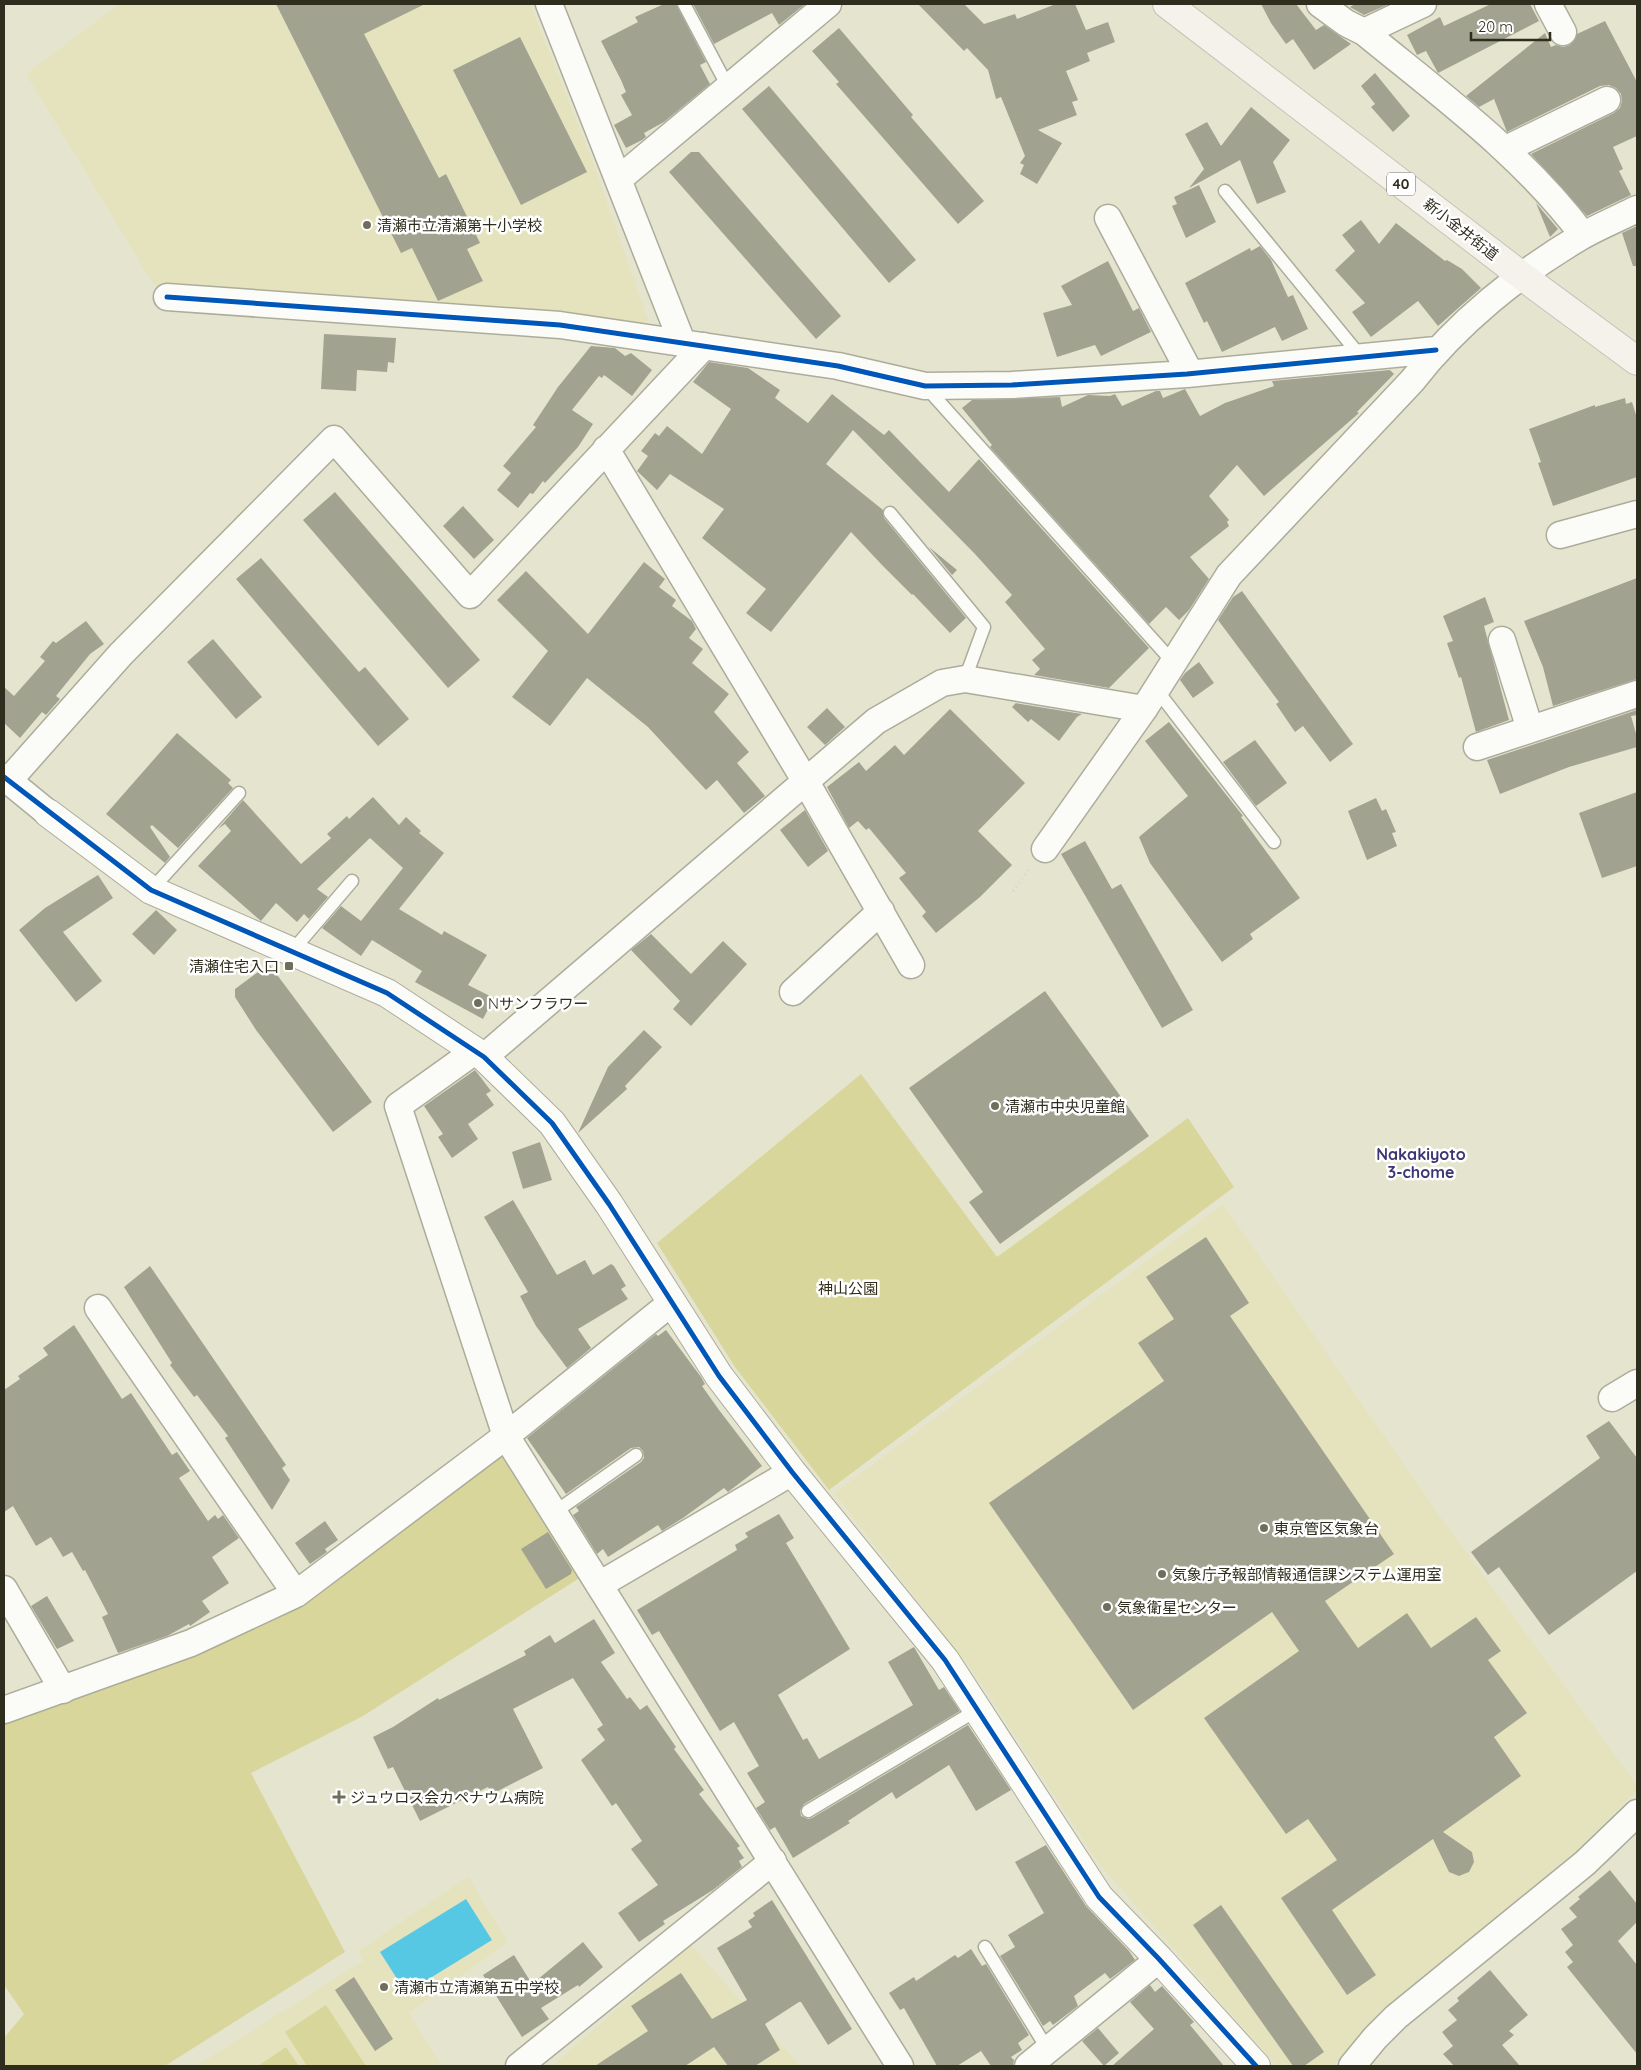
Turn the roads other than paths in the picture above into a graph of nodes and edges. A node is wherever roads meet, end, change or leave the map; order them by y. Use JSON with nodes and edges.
{"nodes":[{"id":1,"x":550,"y":4,"type":"edge"},
{"id":2,"x":684,"y":4,"type":"edge"},
{"id":3,"x":828,"y":4,"type":"edge"},
{"id":4,"x":1320,"y":4,"type":"edge"},
{"id":5,"x":1423,"y":4,"type":"edge"},
{"id":6,"x":1548,"y":4,"type":"edge"},
{"id":7,"x":1179,"y":7,"type":"edge"},
{"id":8,"x":1364,"y":32,"type":"junction"},
{"id":9,"x":1563,"y":32,"type":"dead end"},
{"id":10,"x":728,"y":87,"type":"junction"},
{"id":11,"x":1607,"y":100,"type":"dead end"},
{"id":12,"x":1506,"y":149,"type":"junction"},
{"id":13,"x":619,"y":179,"type":"junction"},
{"id":14,"x":1225,"y":191,"type":"dead end"},
{"id":15,"x":1637,"y":209,"type":"edge"},
{"id":16,"x":1108,"y":218,"type":"dead end"},
{"id":17,"x":1583,"y":235,"type":"junction"},
{"id":18,"x":1522,"y":276,"type":"junction"},
{"id":19,"x":167,"y":298,"type":"dead end"},
{"id":20,"x":693,"y":344,"type":"junction"},
{"id":21,"x":1436,"y":350,"type":"junction"},
{"id":22,"x":1361,"y":357,"type":"junction"},
{"id":23,"x":1637,"y":361,"type":"edge"},
{"id":24,"x":1190,"y":373,"type":"junction"},
{"id":25,"x":926,"y":386,"type":"junction"},
{"id":26,"x":606,"y":449,"type":"junction"},
{"id":27,"x":890,"y":513,"type":"dead end"},
{"id":28,"x":1637,"y":514,"type":"edge"},
{"id":29,"x":1560,"y":535,"type":"dead end"},
{"id":30,"x":1502,"y":640,"type":"dead end"},
{"id":31,"x":1172,"y":661,"type":"junction"},
{"id":32,"x":965,"y":679,"type":"junction"},
{"id":33,"x":1637,"y":694,"type":"edge"},
{"id":34,"x":1150,"y":699,"type":"junction"},
{"id":35,"x":1530,"y":730,"type":"junction"},
{"id":36,"x":1477,"y":748,"type":"dead end"},
{"id":37,"x":6,"y":779,"type":"edge"},
{"id":38,"x":806,"y":782,"type":"junction"},
{"id":39,"x":239,"y":792,"type":"dead end"},
{"id":40,"x":48,"y":813,"type":"joint"},
{"id":41,"x":1274,"y":842,"type":"dead end"},
{"id":42,"x":1044,"y":849,"type":"dead end"},
{"id":43,"x":352,"y":881,"type":"dead end"},
{"id":44,"x":151,"y":890,"type":"junction"},
{"id":45,"x":881,"y":911,"type":"junction"},
{"id":46,"x":293,"y":950,"type":"junction"},
{"id":47,"x":912,"y":964,"type":"dead end"},
{"id":48,"x":794,"y":992,"type":"dead end"},
{"id":49,"x":480,"y":1054,"type":"junction"},
{"id":50,"x":671,"y":1303,"type":"junction"},
{"id":51,"x":98,"y":1308,"type":"dead end"},
{"id":52,"x":1637,"y":1383,"type":"edge"},
{"id":53,"x":1612,"y":1398,"type":"dead end"},
{"id":54,"x":506,"y":1436,"type":"junction"},
{"id":55,"x":636,"y":1455,"type":"dead end"},
{"id":56,"x":792,"y":1472,"type":"junction"},
{"id":57,"x":555,"y":1512,"type":"junction"},
{"id":58,"x":600,"y":1585,"type":"junction"},
{"id":59,"x":4,"y":1589,"type":"edge"},
{"id":60,"x":296,"y":1594,"type":"junction"},
{"id":61,"x":62,"y":1690,"type":"junction"},
{"id":62,"x":4,"y":1710,"type":"edge"},
{"id":63,"x":977,"y":1710,"type":"junction"},
{"id":64,"x":808,"y":1811,"type":"dead end"},
{"id":65,"x":1637,"y":1813,"type":"edge"},
{"id":66,"x":772,"y":1861,"type":"junction"},
{"id":67,"x":985,"y":1947,"type":"dead end"},
{"id":68,"x":1159,"y":1959,"type":"junction"},
{"id":69,"x":1048,"y":2050,"type":"junction"},
{"id":70,"x":519,"y":2066,"type":"edge"},
{"id":71,"x":900,"y":2066,"type":"edge"},
{"id":72,"x":1028,"y":2066,"type":"edge"},
{"id":73,"x":1256,"y":2066,"type":"edge"},
{"id":74,"x":1352,"y":2066,"type":"edge"}],
"edges":[{"from":1,"to":13,"type":"street"},
{"from":2,"to":10,"type":"lane"},
{"from":3,"to":10,"type":"street"},
{"from":4,"to":8,"type":"street"},
{"from":5,"to":8,"type":"street"},
{"from":6,"to":9,"type":"street"},
{"from":7,"to":18,"type":"main road","name":"新小金井街道","number":"40"},
{"from":8,"to":12,"type":"street"},
{"from":10,"to":13,"type":"street"},
{"from":11,"to":12,"type":"street"},
{"from":12,"to":17,"type":"street"},
{"from":13,"to":20,"type":"street"},
{"from":14,"to":22,"type":"lane"},
{"from":15,"to":17,"type":"street"},
{"from":16,"to":24,"type":"street"},
{"from":17,"to":18,"type":"street"},
{"from":18,"to":21,"type":"street"},
{"from":18,"to":23,"type":"main road","name":"新小金井街道","number":"40"},
{"from":19,"to":20,"type":"street"},
{"from":20,"to":25,"type":"street"},
{"from":20,"to":26,"type":"street"},
{"from":21,"to":22,"type":"street"},
{"from":21,"to":31,"type":"street"},
{"from":22,"to":24,"type":"street"},
{"from":24,"to":25,"type":"street"},
{"from":25,"to":31,"type":"lane"},
{"from":26,"to":37,"type":"street"},
{"from":26,"to":38,"type":"street"},
{"from":27,"to":32,"type":"lane"},
{"from":28,"to":29,"type":"street"},
{"from":30,"to":35,"type":"street"},
{"from":31,"to":34,"type":"street"},
{"from":32,"to":34,"type":"street"},
{"from":32,"to":38,"type":"street"},
{"from":33,"to":35,"type":"street"},
{"from":34,"to":41,"type":"lane"},
{"from":34,"to":42,"type":"street"},
{"from":35,"to":36,"type":"street"},
{"from":37,"to":40,"type":"street"},
{"from":38,"to":45,"type":"street"},
{"from":38,"to":49,"type":"street"},
{"from":39,"to":44,"type":"lane"},
{"from":40,"to":44,"type":"street"},
{"from":43,"to":46,"type":"lane"},
{"from":44,"to":46,"type":"street"},
{"from":45,"to":47,"type":"street"},
{"from":45,"to":48,"type":"street"},
{"from":46,"to":49,"type":"street"},
{"from":49,"to":50,"type":"street"},
{"from":49,"to":54,"type":"street"},
{"from":50,"to":54,"type":"street"},
{"from":50,"to":56,"type":"street"},
{"from":51,"to":60,"type":"street"},
{"from":52,"to":53,"type":"street"},
{"from":54,"to":57,"type":"street"},
{"from":54,"to":60,"type":"street"},
{"from":55,"to":57,"type":"lane"},
{"from":56,"to":58,"type":"street"},
{"from":56,"to":63,"type":"street"},
{"from":57,"to":58,"type":"street"},
{"from":58,"to":66,"type":"street"},
{"from":59,"to":61,"type":"street"},
{"from":60,"to":61,"type":"street"},
{"from":61,"to":62,"type":"street"},
{"from":63,"to":64,"type":"lane"},
{"from":63,"to":68,"type":"street"},
{"from":65,"to":74,"type":"street"},
{"from":66,"to":70,"type":"street"},
{"from":66,"to":71,"type":"street"},
{"from":67,"to":69,"type":"lane"},
{"from":68,"to":69,"type":"street"},
{"from":68,"to":73,"type":"street"},
{"from":69,"to":72,"type":"street"}]}
